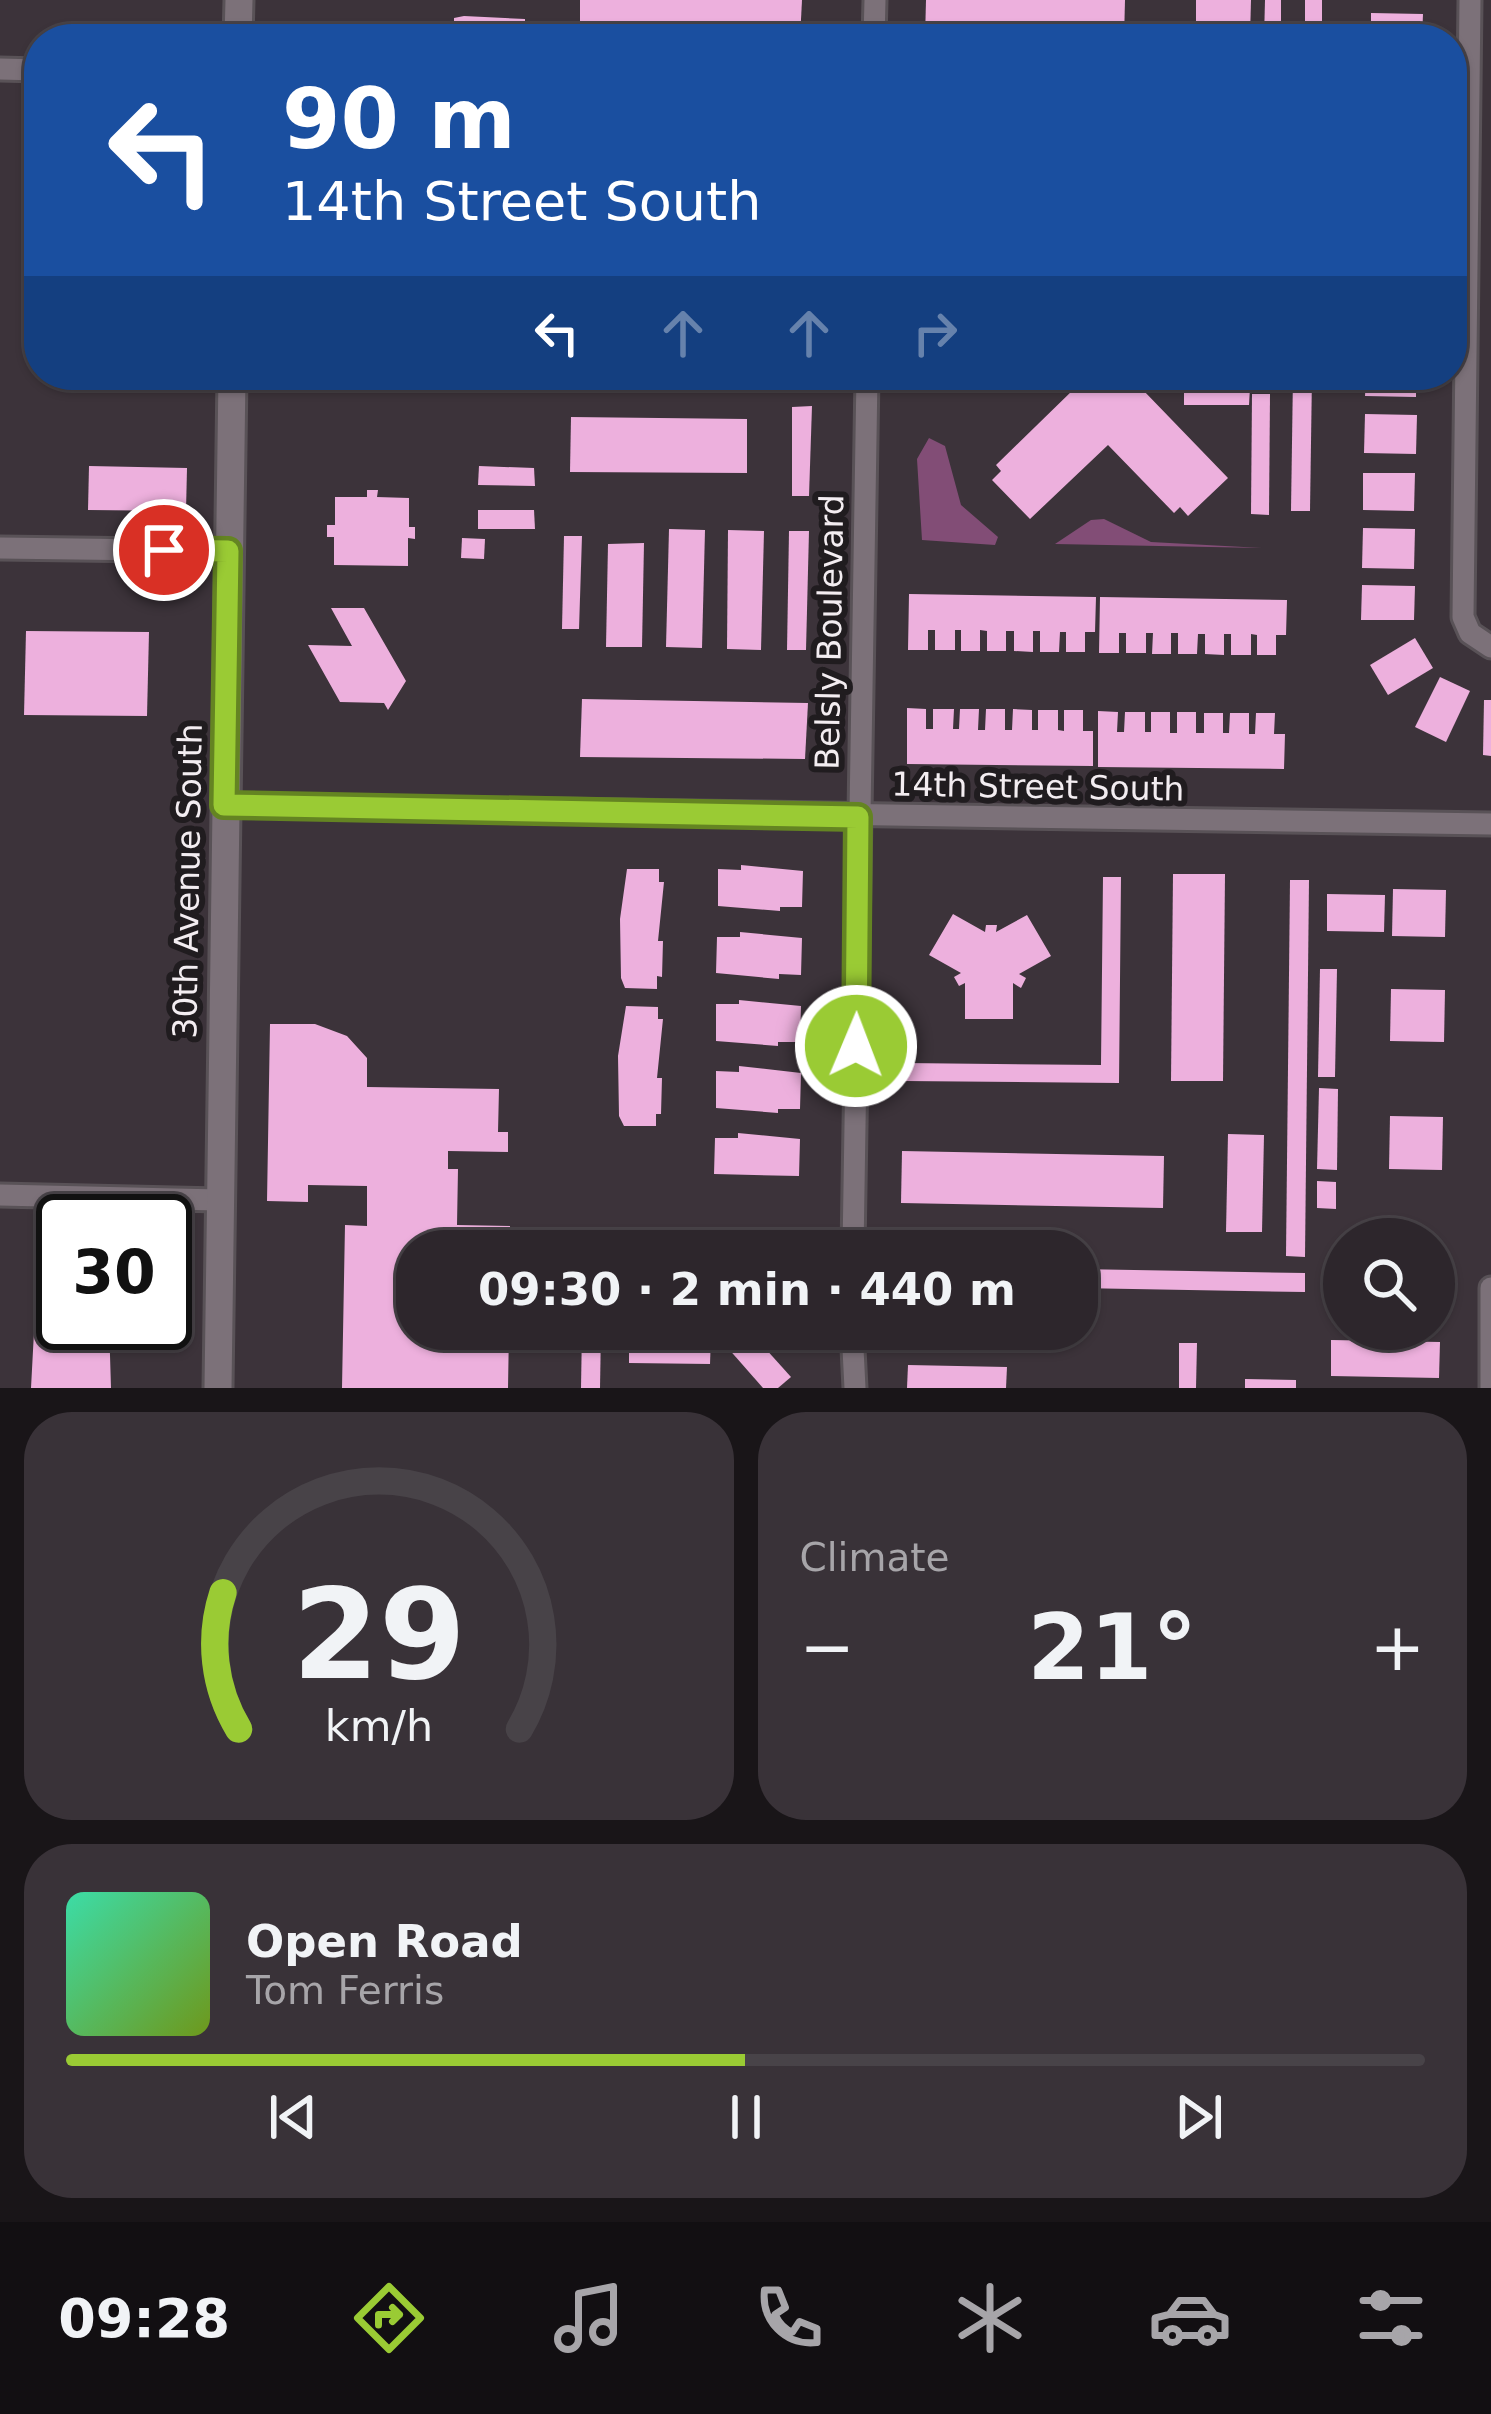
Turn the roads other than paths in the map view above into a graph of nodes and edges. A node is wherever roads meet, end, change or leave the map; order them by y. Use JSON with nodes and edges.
{"nodes":[{"id":1,"x":1470,"y":0,"type":"edge"},
{"id":2,"x":1467,"y":264,"type":"edge"},
{"id":3,"x":232,"y":390,"type":"edge"},
{"id":4,"x":867,"y":390,"type":"edge"},
{"id":5,"x":1466,"y":390,"type":"edge"},
{"id":6,"x":0,"y":548,"type":"edge"},
{"id":7,"x":228,"y":551,"type":"junction"},
{"id":8,"x":1491,"y":647,"type":"edge"},
{"id":9,"x":224,"y":805,"type":"junction"},
{"id":10,"x":858,"y":817,"type":"junction"},
{"id":11,"x":1491,"y":824,"type":"edge"},
{"id":12,"x":0,"y":1195,"type":"edge"},
{"id":13,"x":218,"y":1200,"type":"junction"},
{"id":14,"x":853,"y":1230,"type":"edge"},
{"id":15,"x":1491,"y":1288,"type":"edge"},
{"id":16,"x":853,"y":1350,"type":"edge"},
{"id":17,"x":218,"y":1388,"type":"edge"},
{"id":18,"x":855,"y":1388,"type":"edge"},
{"id":19,"x":1490,"y":1388,"type":"edge"}],
"edges":[{"from":1,"to":2,"type":"street"},
{"from":3,"to":7,"type":"street","name":"30th Avenue South"},
{"from":4,"to":10,"type":"street","name":"Belsly Boulevard"},
{"from":5,"to":8,"type":"street"},
{"from":6,"to":7,"type":"street"},
{"from":7,"to":9,"type":"street","name":"30th Avenue South"},
{"from":9,"to":10,"type":"street","name":"14th Street South"},
{"from":9,"to":13,"type":"street","name":"30th Avenue South"},
{"from":10,"to":11,"type":"street","name":"14th Street South"},
{"from":10,"to":14,"type":"street","name":"Belsly Boulevard"},
{"from":12,"to":13,"type":"street"},
{"from":13,"to":17,"type":"street","name":"30th Avenue South"},
{"from":15,"to":19,"type":"street"},
{"from":16,"to":18,"type":"street"}]}
